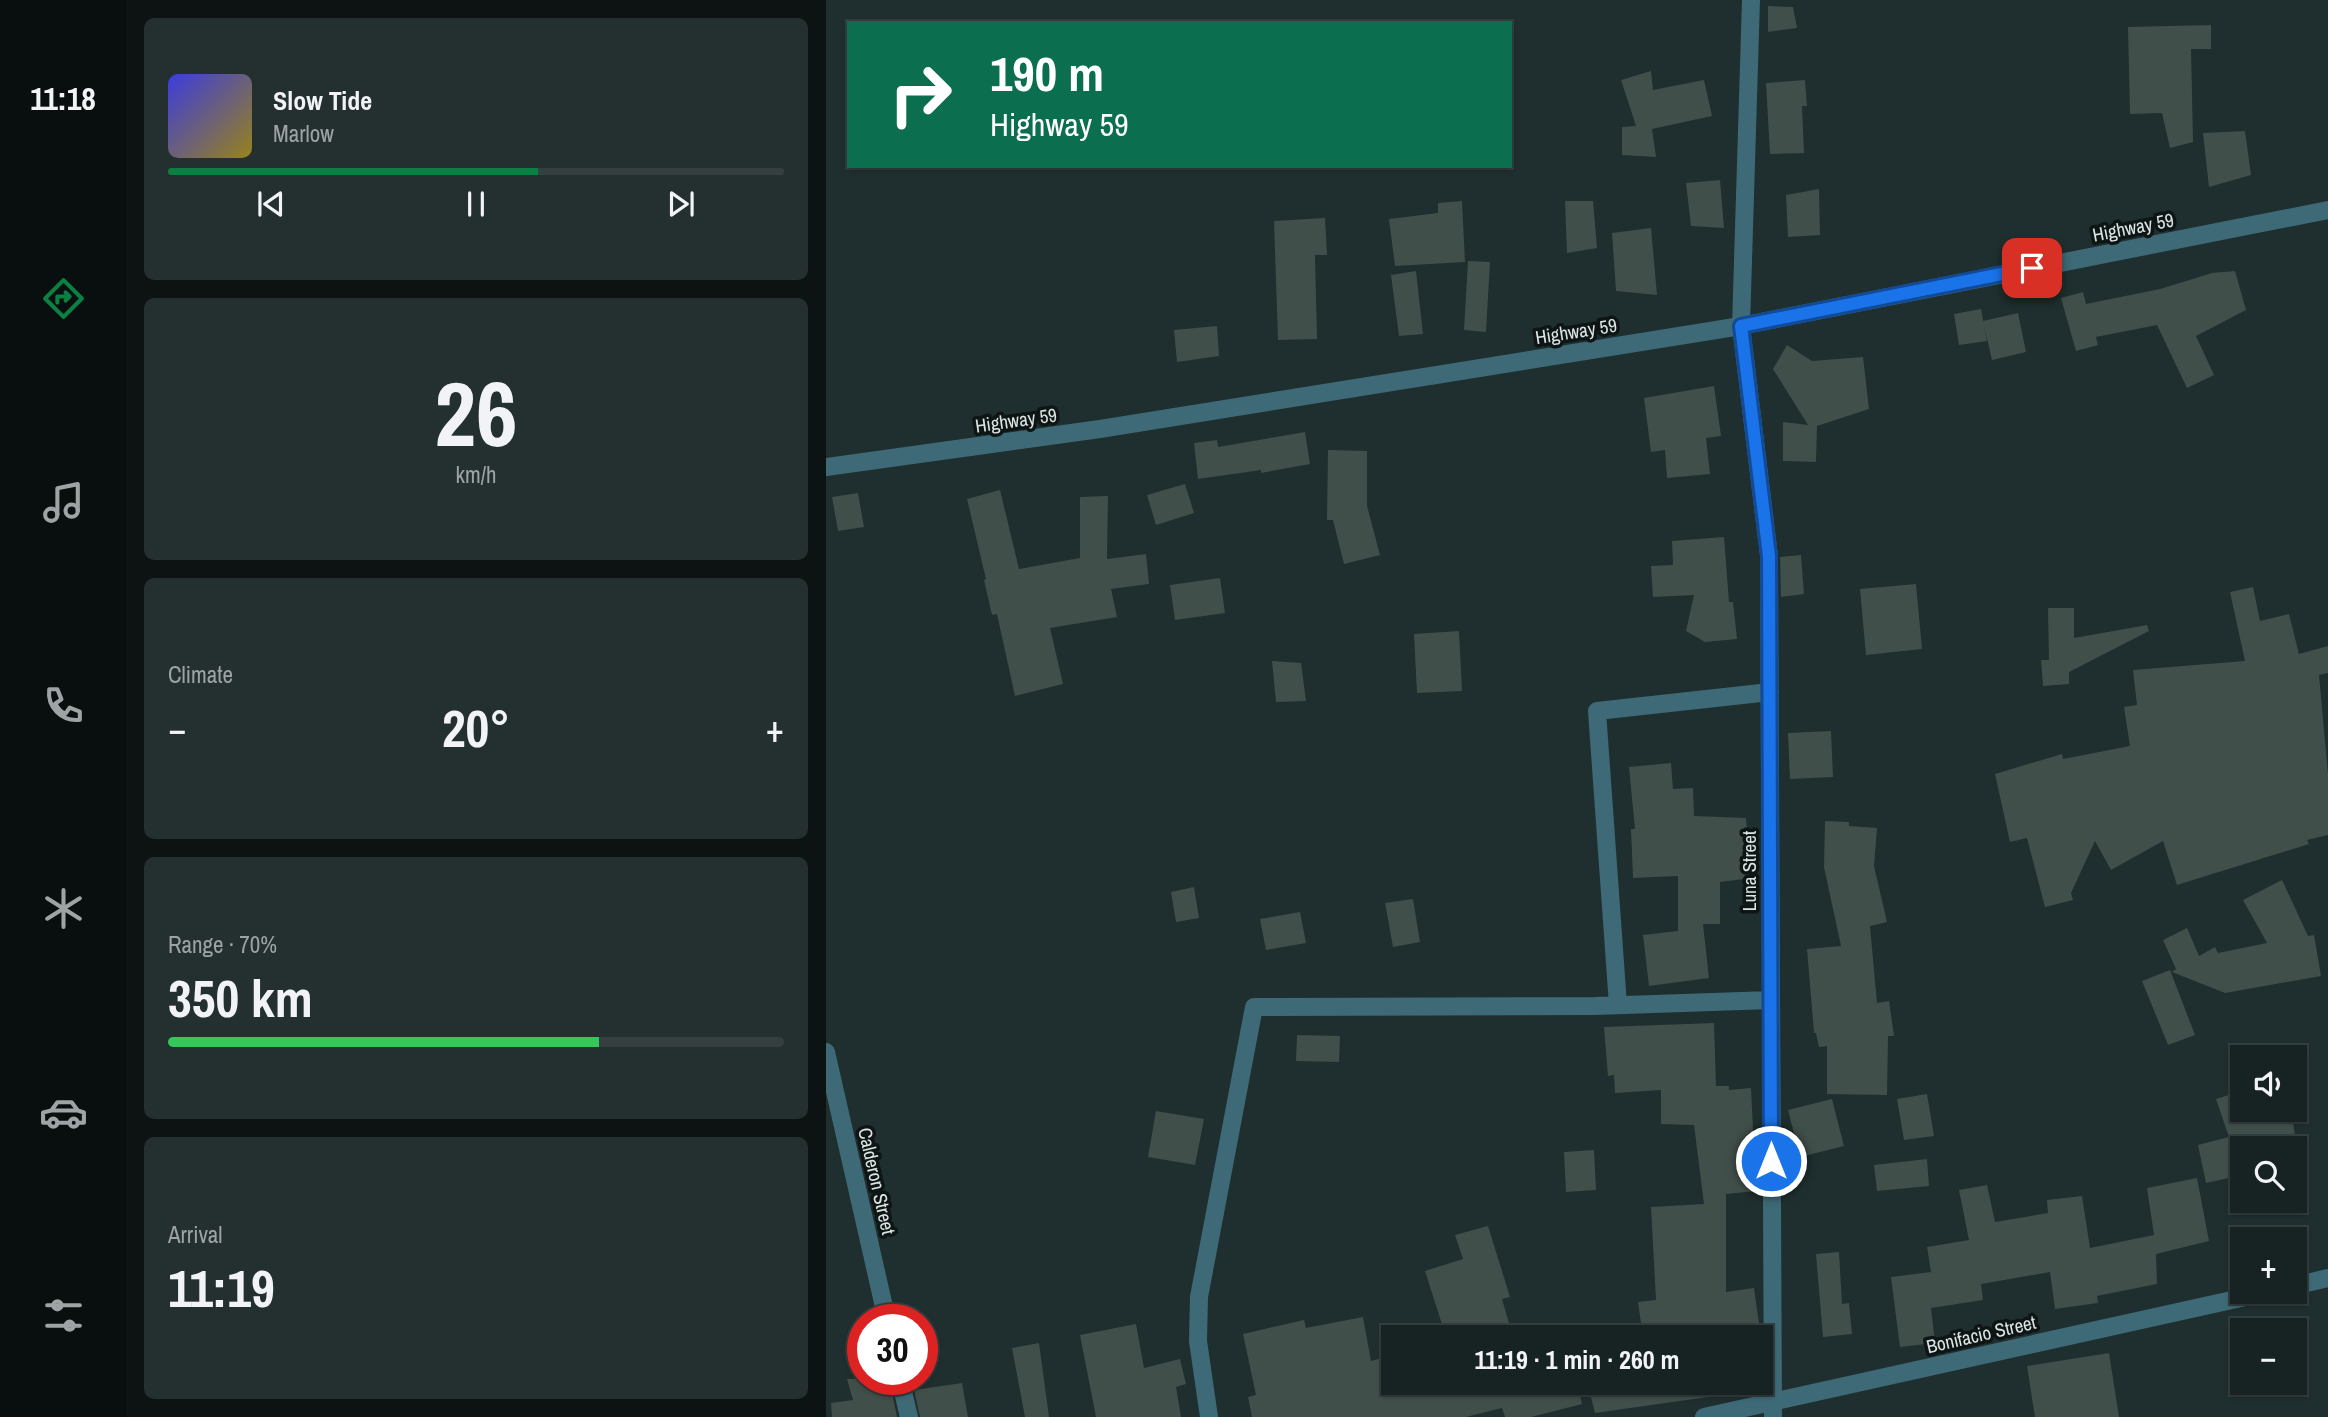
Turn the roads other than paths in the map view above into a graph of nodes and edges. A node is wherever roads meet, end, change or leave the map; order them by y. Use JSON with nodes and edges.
{"nodes":[{"id":1,"x":1751,"y":0,"type":"edge"},
{"id":2,"x":2328,"y":210,"type":"edge"},
{"id":3,"x":1741,"y":326,"type":"junction"},
{"id":4,"x":826,"y":467,"type":"edge"},
{"id":5,"x":1770,"y":692,"type":"junction"},
{"id":6,"x":1771,"y":1000,"type":"junction"},
{"id":7,"x":1618,"y":1005,"type":"junction"},
{"id":8,"x":826,"y":1052,"type":"edge"},
{"id":9,"x":2328,"y":1278,"type":"edge"},
{"id":10,"x":2307,"y":1283,"type":"edge"},
{"id":11,"x":2230,"y":1301,"type":"edge"},
{"id":12,"x":883,"y":1304,"type":"edge"},
{"id":13,"x":904,"y":1395,"type":"edge"},
{"id":14,"x":1772,"y":1410,"type":"edge"},
{"id":15,"x":909,"y":1417,"type":"edge"},
{"id":16,"x":1209,"y":1417,"type":"edge"},
{"id":17,"x":1704,"y":1417,"type":"edge"}],
"edges":[{"from":1,"to":3,"type":"street","name":"Luna Street"},
{"from":2,"to":3,"type":"street","name":"Highway 59"},
{"from":3,"to":4,"type":"street","name":"Highway 59"},
{"from":3,"to":5,"type":"street","name":"Luna Street"},
{"from":5,"to":6,"type":"street","name":"Luna Street"},
{"from":5,"to":7,"type":"street"},
{"from":6,"to":7,"type":"street"},
{"from":6,"to":14,"type":"street","name":"Luna Street"},
{"from":7,"to":16,"type":"street"},
{"from":8,"to":12,"type":"street","name":"Calderon Street"},
{"from":9,"to":10,"type":"street"},
{"from":11,"to":14,"type":"street","name":"Bonifacio Street"},
{"from":13,"to":15,"type":"street"},
{"from":14,"to":17,"type":"street","name":"Bonifacio Street"}]}
